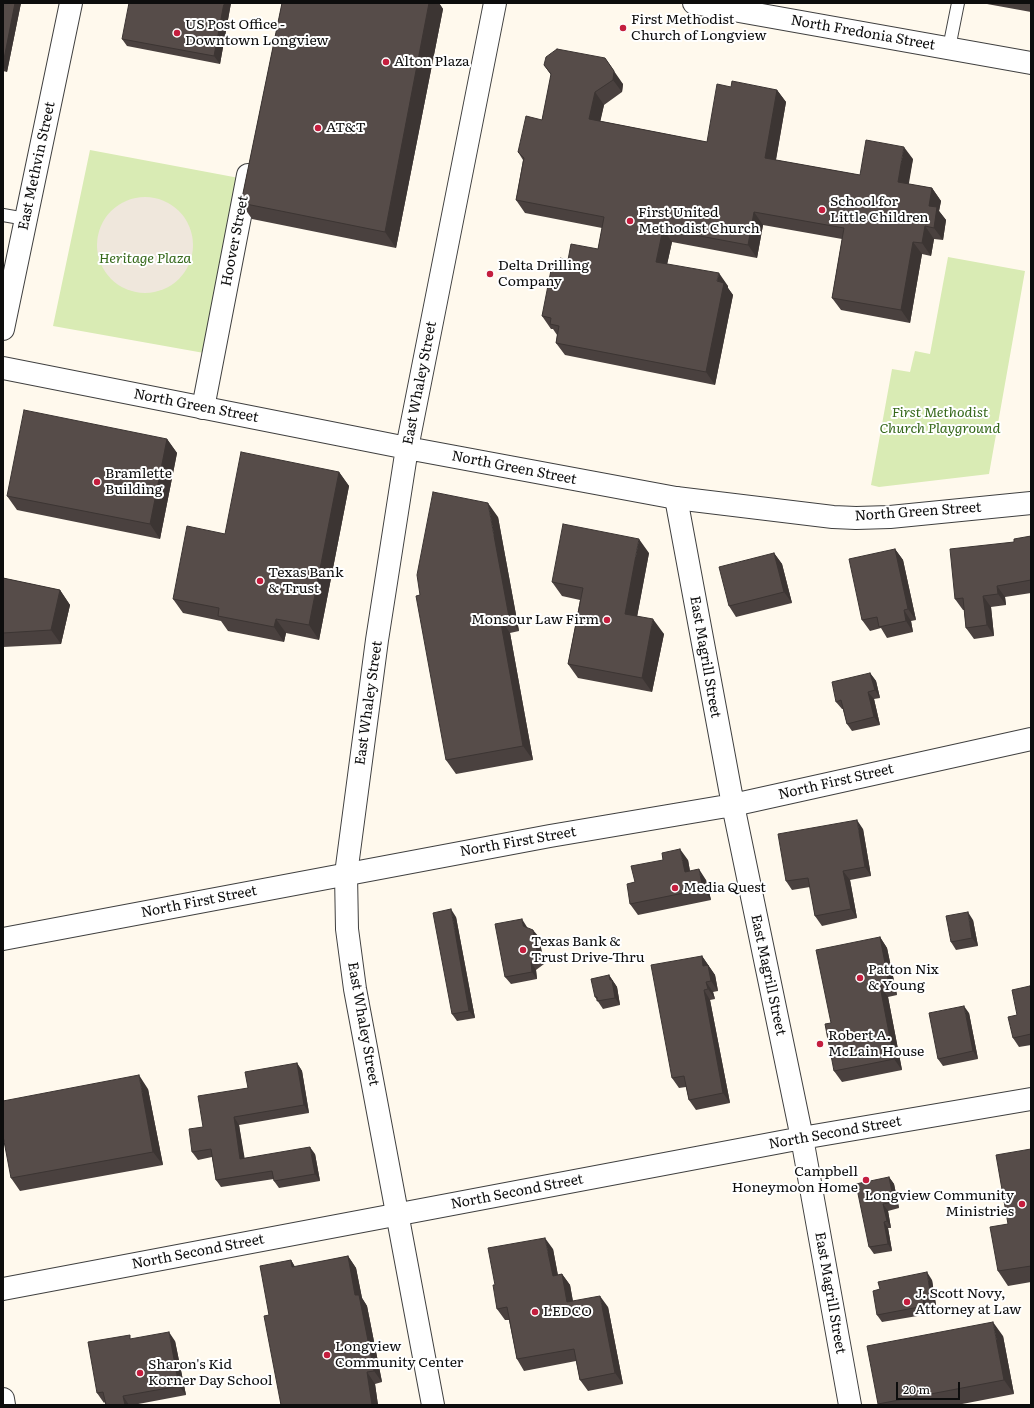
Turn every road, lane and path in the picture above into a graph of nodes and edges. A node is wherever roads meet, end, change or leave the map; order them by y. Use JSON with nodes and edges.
{"nodes":[{"id":1,"x":71,"y":3,"type":"edge"},
{"id":2,"x":494,"y":3,"type":"edge"},
{"id":3,"x":694,"y":3,"type":"edge"},
{"id":4,"x":958,"y":3,"type":"edge"},
{"id":5,"x":949,"y":48,"type":"junction"},
{"id":6,"x":1031,"y":63,"type":"edge"},
{"id":7,"x":251,"y":159,"type":"edge"},
{"id":8,"x":3,"y":215,"type":"edge"},
{"id":9,"x":26,"y":219,"type":"junction"},
{"id":10,"x":3,"y":329,"type":"edge"},
{"id":11,"x":3,"y":368,"type":"edge"},
{"id":12,"x":202,"y":408,"type":"junction"},
{"id":13,"x":407,"y":448,"type":"junction"},
{"id":14,"x":676,"y":498,"type":"junction"},
{"id":15,"x":1031,"y":503,"type":"edge"},
{"id":16,"x":1031,"y":739,"type":"edge"},
{"id":17,"x":733,"y":805,"type":"junction"},
{"id":18,"x":346,"y":874,"type":"junction"},
{"id":19,"x":3,"y":939,"type":"edge"},
{"id":20,"x":1031,"y":1099,"type":"edge"},
{"id":21,"x":802,"y":1138,"type":"junction"},
{"id":22,"x":397,"y":1215,"type":"junction"},
{"id":23,"x":3,"y":1289,"type":"edge"},
{"id":24,"x":3,"y":1399,"type":"edge"},
{"id":25,"x":4,"y":1405,"type":"edge"},
{"id":26,"x":432,"y":1405,"type":"edge"},
{"id":27,"x":850,"y":1405,"type":"edge"}],
"edges":[{"from":1,"to":9,"type":"street","name":"East Methvin Street"},
{"from":2,"to":13,"type":"street","name":"East Whaley Street"},
{"from":3,"to":5,"type":"street","name":"North Fredonia Street"},
{"from":4,"to":5,"type":"lane"},
{"from":5,"to":6,"type":"street","name":"North Fredonia Street"},
{"from":7,"to":12,"type":"street","name":"Hoover Street"},
{"from":8,"to":9,"type":"lane"},
{"from":9,"to":10,"type":"street","name":"East Methvin Street"},
{"from":11,"to":12,"type":"street","name":"North Green Street"},
{"from":12,"to":13,"type":"street","name":"North Green Street"},
{"from":13,"to":14,"type":"street","name":"North Green Street"},
{"from":13,"to":18,"type":"street","name":"East Whaley Street"},
{"from":14,"to":15,"type":"street","name":"North Green Street"},
{"from":14,"to":17,"type":"street","name":"East Magrill Street"},
{"from":16,"to":17,"type":"street","name":"North First Street"},
{"from":17,"to":18,"type":"street","name":"North First Street"},
{"from":17,"to":21,"type":"street","name":"East Magrill Street"},
{"from":18,"to":19,"type":"street","name":"North First Street"},
{"from":18,"to":22,"type":"street","name":"East Whaley Street"},
{"from":20,"to":21,"type":"street","name":"North Second Street"},
{"from":21,"to":22,"type":"street","name":"North Second Street"},
{"from":21,"to":27,"type":"street","name":"East Magrill Street"},
{"from":22,"to":23,"type":"street","name":"North Second Street"},
{"from":22,"to":26,"type":"street","name":"East Whaley Street"},
{"from":24,"to":25,"type":"street"}]}
